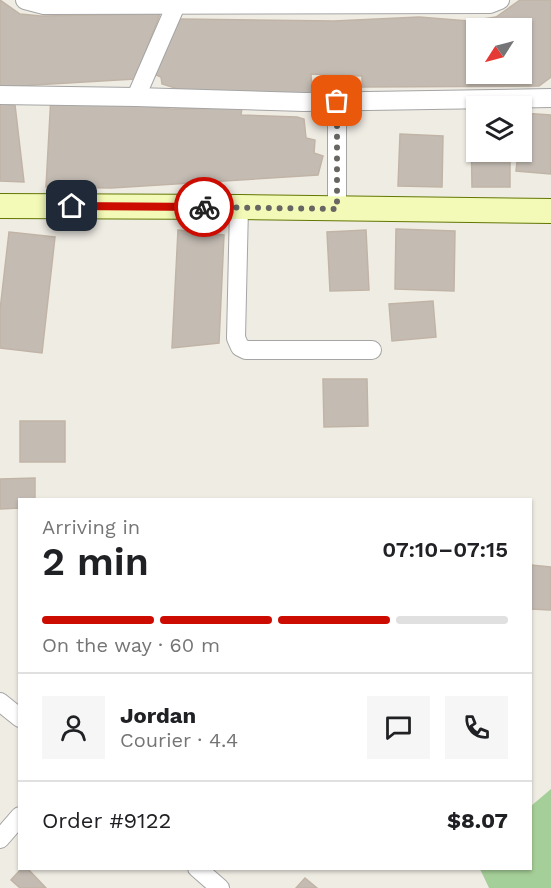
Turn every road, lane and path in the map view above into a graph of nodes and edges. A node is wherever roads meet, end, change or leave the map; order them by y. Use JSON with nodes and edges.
{"nodes":[{"id":1,"x":25,"y":0,"type":"edge"},
{"id":2,"x":500,"y":0,"type":"edge"},
{"id":3,"x":338,"y":2,"type":"edge"},
{"id":4,"x":188,"y":3,"type":"edge"},
{"id":5,"x":0,"y":95,"type":"edge"},
{"id":6,"x":136,"y":97,"type":"junction"},
{"id":7,"x":551,"y":98,"type":"edge"},
{"id":8,"x":337,"y":101,"type":"junction"},
{"id":9,"x":0,"y":206,"type":"edge"},
{"id":10,"x":239,"y":207,"type":"junction"},
{"id":11,"x":337,"y":209,"type":"junction"},
{"id":12,"x":551,"y":211,"type":"edge"},
{"id":13,"x":372,"y":350,"type":"dead end"},
{"id":14,"x":0,"y":702,"type":"edge"},
{"id":15,"x":18,"y":716,"type":"edge"},
{"id":16,"x":18,"y":818,"type":"edge"},
{"id":17,"x":0,"y":839,"type":"edge"},
{"id":18,"x":199,"y":870,"type":"edge"},
{"id":19,"x":220,"y":888,"type":"edge"}],
"edges":[{"from":1,"to":4,"type":"street"},
{"from":2,"to":3,"type":"street"},
{"from":3,"to":4,"type":"street"},
{"from":4,"to":6,"type":"street"},
{"from":5,"to":6,"type":"street"},
{"from":6,"to":8,"type":"street"},
{"from":7,"to":8,"type":"street"},
{"from":8,"to":11,"type":"street"},
{"from":9,"to":10,"type":"main road"},
{"from":10,"to":11,"type":"main road"},
{"from":10,"to":13,"type":"street"},
{"from":11,"to":12,"type":"main road"},
{"from":14,"to":15,"type":"street"},
{"from":16,"to":17,"type":"street"},
{"from":18,"to":19,"type":"street"}]}
